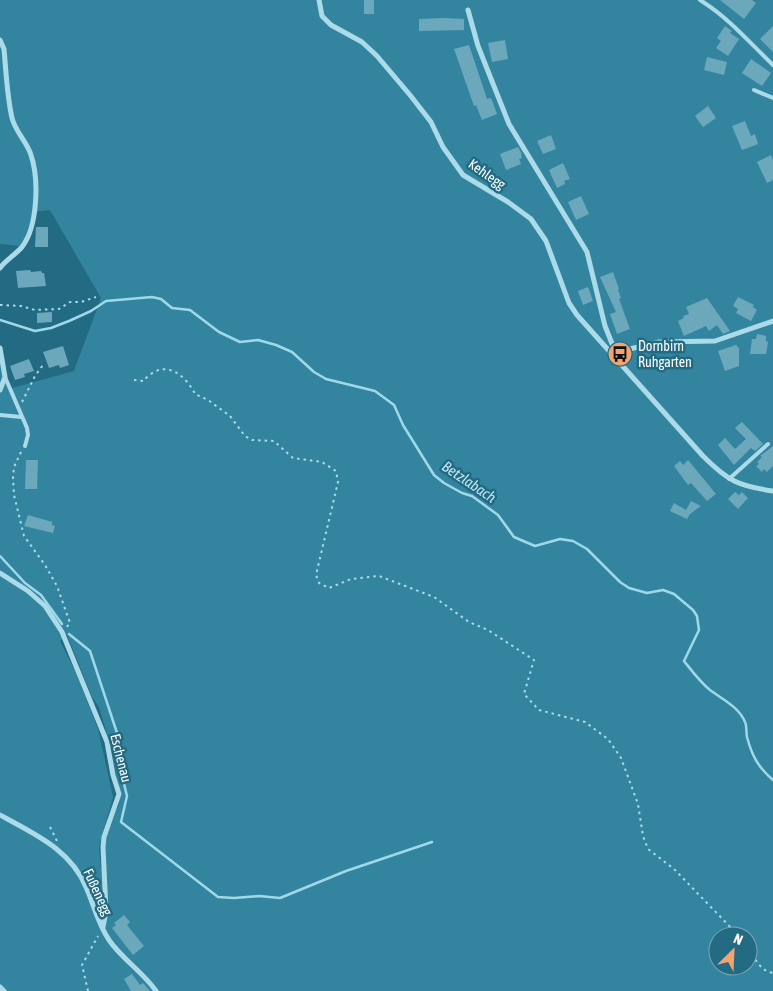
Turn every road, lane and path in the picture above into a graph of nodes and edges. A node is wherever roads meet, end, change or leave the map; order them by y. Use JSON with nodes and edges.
{"nodes":[{"id":1,"x":319,"y":0,"type":"edge"},
{"id":2,"x":700,"y":0,"type":"edge"},
{"id":3,"x":468,"y":10,"type":"dead end"},
{"id":4,"x":0,"y":40,"type":"edge"},
{"id":5,"x":773,"y":65,"type":"edge"},
{"id":6,"x":754,"y":90,"type":"dead end"},
{"id":7,"x":773,"y":98,"type":"edge"},
{"id":8,"x":0,"y":268,"type":"edge"},
{"id":9,"x":96,"y":298,"type":"dead end"},
{"id":10,"x":0,"y":305,"type":"edge"},
{"id":11,"x":773,"y":321,"type":"edge"},
{"id":12,"x":0,"y":348,"type":"edge"},
{"id":13,"x":613,"y":353,"type":"junction"},
{"id":14,"x":43,"y":365,"type":"dead end"},
{"id":15,"x":5,"y":377,"type":"junction"},
{"id":16,"x":134,"y":380,"type":"dead end"},
{"id":17,"x":0,"y":390,"type":"edge"},
{"id":18,"x":17,"y":407,"type":"junction"},
{"id":19,"x":0,"y":415,"type":"edge"},
{"id":20,"x":21,"y":417,"type":"junction"},
{"id":21,"x":768,"y":444,"type":"dead end"},
{"id":22,"x":25,"y":446,"type":"joint"},
{"id":23,"x":729,"y":480,"type":"junction"},
{"id":24,"x":773,"y":491,"type":"edge"},
{"id":25,"x":0,"y":573,"type":"edge"},
{"id":26,"x":65,"y":629,"type":"dead end"},
{"id":27,"x":0,"y":815,"type":"edge"},
{"id":28,"x":729,"y":926,"type":"edge"},
{"id":29,"x":103,"y":927,"type":"junction"},
{"id":30,"x":758,"y":964,"type":"edge"},
{"id":31,"x":773,"y":973,"type":"edge"},
{"id":32,"x":0,"y":987,"type":"edge"},
{"id":33,"x":4,"y":991,"type":"edge"},
{"id":34,"x":88,"y":991,"type":"edge"},
{"id":35,"x":156,"y":991,"type":"edge"}],
"edges":[{"from":1,"to":13,"type":"street","name":"Kehlegg"},
{"from":2,"to":5,"type":"lane"},
{"from":3,"to":13,"type":"street","name":"Kehlegg"},
{"from":4,"to":8,"type":"street"},
{"from":6,"to":7,"type":"lane"},
{"from":9,"to":10,"type":"path"},
{"from":11,"to":13,"type":"street"},
{"from":12,"to":15,"type":"street"},
{"from":13,"to":23,"type":"street","name":"Kehlegg"},
{"from":14,"to":18,"type":"path"},
{"from":15,"to":17,"type":"street"},
{"from":15,"to":18,"type":"lane"},
{"from":16,"to":28,"type":"path"},
{"from":18,"to":20,"type":"lane"},
{"from":19,"to":20,"type":"lane"},
{"from":20,"to":22,"type":"lane"},
{"from":21,"to":23,"type":"lane"},
{"from":22,"to":26,"type":"path"},
{"from":23,"to":24,"type":"street","name":"Kehlegg"},
{"from":25,"to":29,"type":"street","name":"Eschenau"},
{"from":27,"to":29,"type":"street","name":"Fußenegg"},
{"from":29,"to":34,"type":"path"},
{"from":29,"to":35,"type":"street"},
{"from":30,"to":31,"type":"path"},
{"from":32,"to":33,"type":"street"}]}
